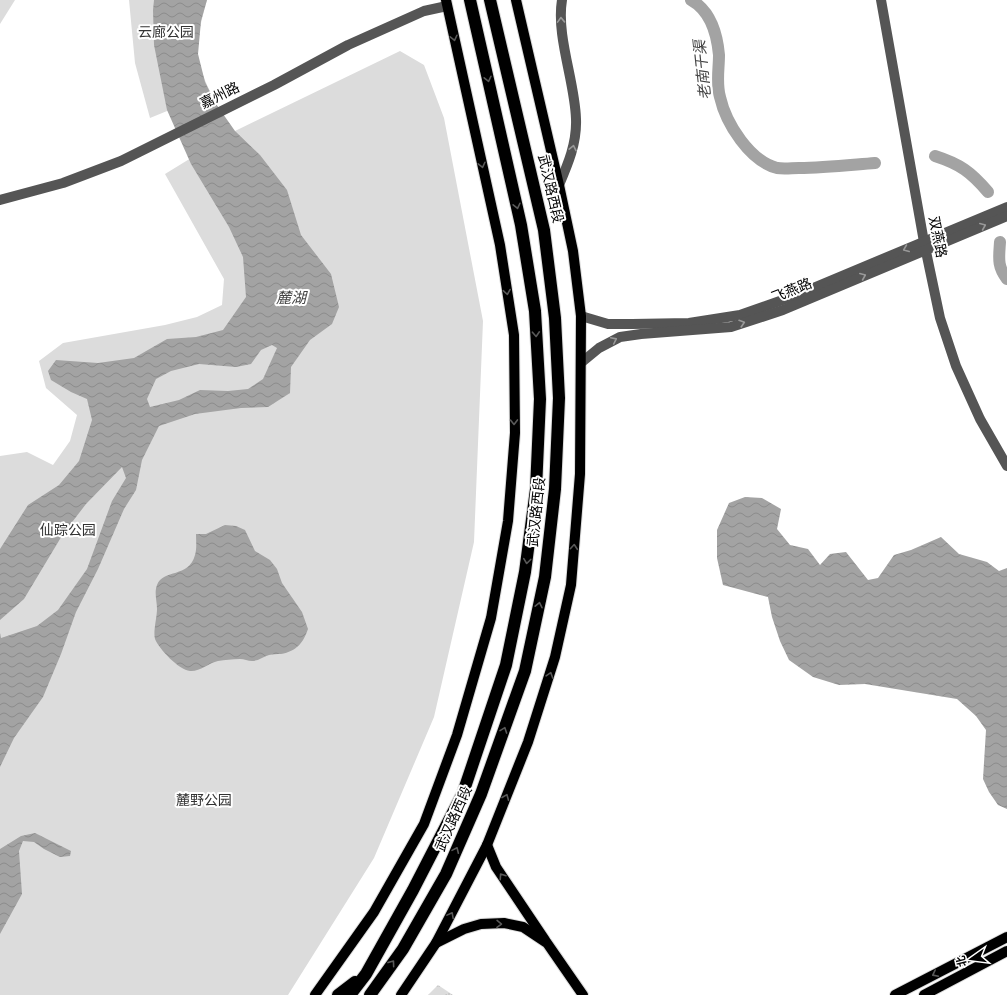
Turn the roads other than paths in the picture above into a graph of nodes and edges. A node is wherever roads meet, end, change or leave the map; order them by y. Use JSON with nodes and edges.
{"nodes":[{"id":1,"x":470,"y":0,"type":"edge"},
{"id":2,"x":490,"y":0,"type":"edge"},
{"id":3,"x":516,"y":0,"type":"edge"},
{"id":4,"x":562,"y":0,"type":"edge"},
{"id":5,"x":881,"y":0,"type":"edge"},
{"id":6,"x":446,"y":3,"type":"edge"},
{"id":7,"x":559,"y":185,"type":"junction"},
{"id":8,"x":0,"y":200,"type":"edge"},
{"id":9,"x":1007,"y":207,"type":"edge"},
{"id":10,"x":1007,"y":216,"type":"edge"},
{"id":11,"x":925,"y":246,"type":"junction"},
{"id":12,"x":581,"y":316,"type":"junction"},
{"id":13,"x":582,"y":362,"type":"junction"},
{"id":14,"x":1007,"y":466,"type":"edge"},
{"id":15,"x":487,"y":845,"type":"junction"},
{"id":16,"x":1007,"y":937,"type":"edge"},
{"id":17,"x":436,"y":943,"type":"junction"},
{"id":18,"x":547,"y":943,"type":"junction"},
{"id":19,"x":1007,"y":951,"type":"edge"},
{"id":20,"x":366,"y":974,"type":"junction"},
{"id":21,"x":315,"y":995,"type":"edge"},
{"id":22,"x":338,"y":995,"type":"edge"},
{"id":23,"x":350,"y":995,"type":"edge"},
{"id":24,"x":370,"y":995,"type":"edge"},
{"id":25,"x":401,"y":995,"type":"edge"},
{"id":26,"x":584,"y":995,"type":"edge"},
{"id":27,"x":895,"y":995,"type":"edge"},
{"id":28,"x":924,"y":995,"type":"edge"}],
"edges":[{"from":1,"to":20,"type":"highway","name":"武汉路西段","one_way":true},
{"from":24,"to":2,"type":"highway","name":"武汉路西段","one_way":true},
{"from":3,"to":7,"type":"main road"},
{"from":7,"to":4,"type":"street","one_way":true},
{"from":5,"to":11,"type":"street","name":"双燕路"},
{"from":6,"to":8,"type":"street","name":"嘉州路"},
{"from":6,"to":21,"type":"main road","one_way":true},
{"from":7,"to":12,"type":"main road"},
{"from":9,"to":11,"type":"street","name":"飞燕路"},
{"from":11,"to":10,"type":"street","name":"飞燕路","one_way":true},
{"from":11,"to":12,"type":"street","name":"飞燕路","one_way":true},
{"from":13,"to":11,"type":"street","name":"飞燕路","one_way":true},
{"from":11,"to":14,"type":"street","name":"双燕路"},
{"from":12,"to":13,"type":"main road"},
{"from":15,"to":13,"type":"main road","one_way":true},
{"from":17,"to":15,"type":"main road","one_way":true},
{"from":18,"to":15,"type":"main road","one_way":true},
{"from":16,"to":27,"type":"main road","one_way":true},
{"from":17,"to":18,"type":"main road","one_way":true},
{"from":17,"to":25,"type":"main road"},
{"from":18,"to":26,"type":"main road"},
{"from":19,"to":28,"type":"main road"},
{"from":20,"to":22,"type":"highway"},
{"from":20,"to":23,"type":"highway","name":"武汉路西段"}]}
